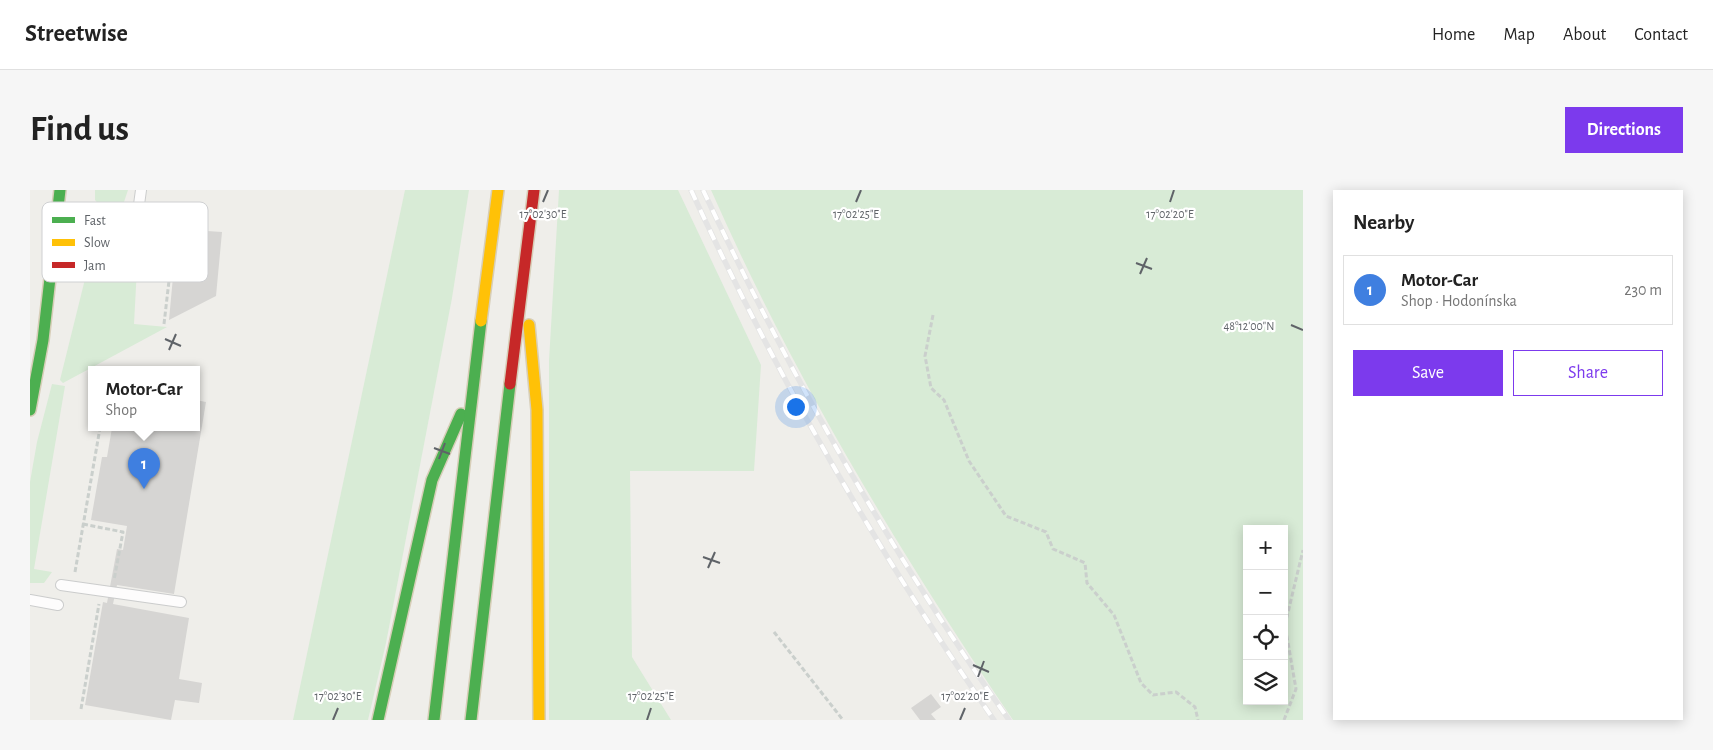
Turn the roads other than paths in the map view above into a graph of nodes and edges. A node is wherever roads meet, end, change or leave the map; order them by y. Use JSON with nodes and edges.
{"nodes":[{"id":1,"x":498,"y":190,"type":"edge"},
{"id":2,"x":534,"y":190,"type":"edge"},
{"id":3,"x":523,"y":269,"type":"junction"},
{"id":4,"x":50,"y":282,"type":"edge"},
{"id":5,"x":472,"y":390,"type":"junction"},
{"id":6,"x":30,"y":410,"type":"edge"},
{"id":7,"x":61,"y":585,"type":"dead end"},
{"id":8,"x":30,"y":600,"type":"edge"},
{"id":9,"x":180,"y":602,"type":"dead end"},
{"id":10,"x":58,"y":605,"type":"dead end"},
{"id":11,"x":378,"y":720,"type":"edge"},
{"id":12,"x":434,"y":720,"type":"edge"},
{"id":13,"x":471,"y":720,"type":"edge"},
{"id":14,"x":539,"y":720,"type":"edge"}],
"edges":[{"from":1,"to":5,"type":"main road"},
{"from":2,"to":3,"type":"main road"},
{"from":3,"to":13,"type":"main road"},
{"from":3,"to":14,"type":"main road"},
{"from":4,"to":6,"type":"main road"},
{"from":5,"to":11,"type":"main road"},
{"from":5,"to":12,"type":"main road"},
{"from":7,"to":9,"type":"lane"},
{"from":8,"to":10,"type":"lane"}]}
